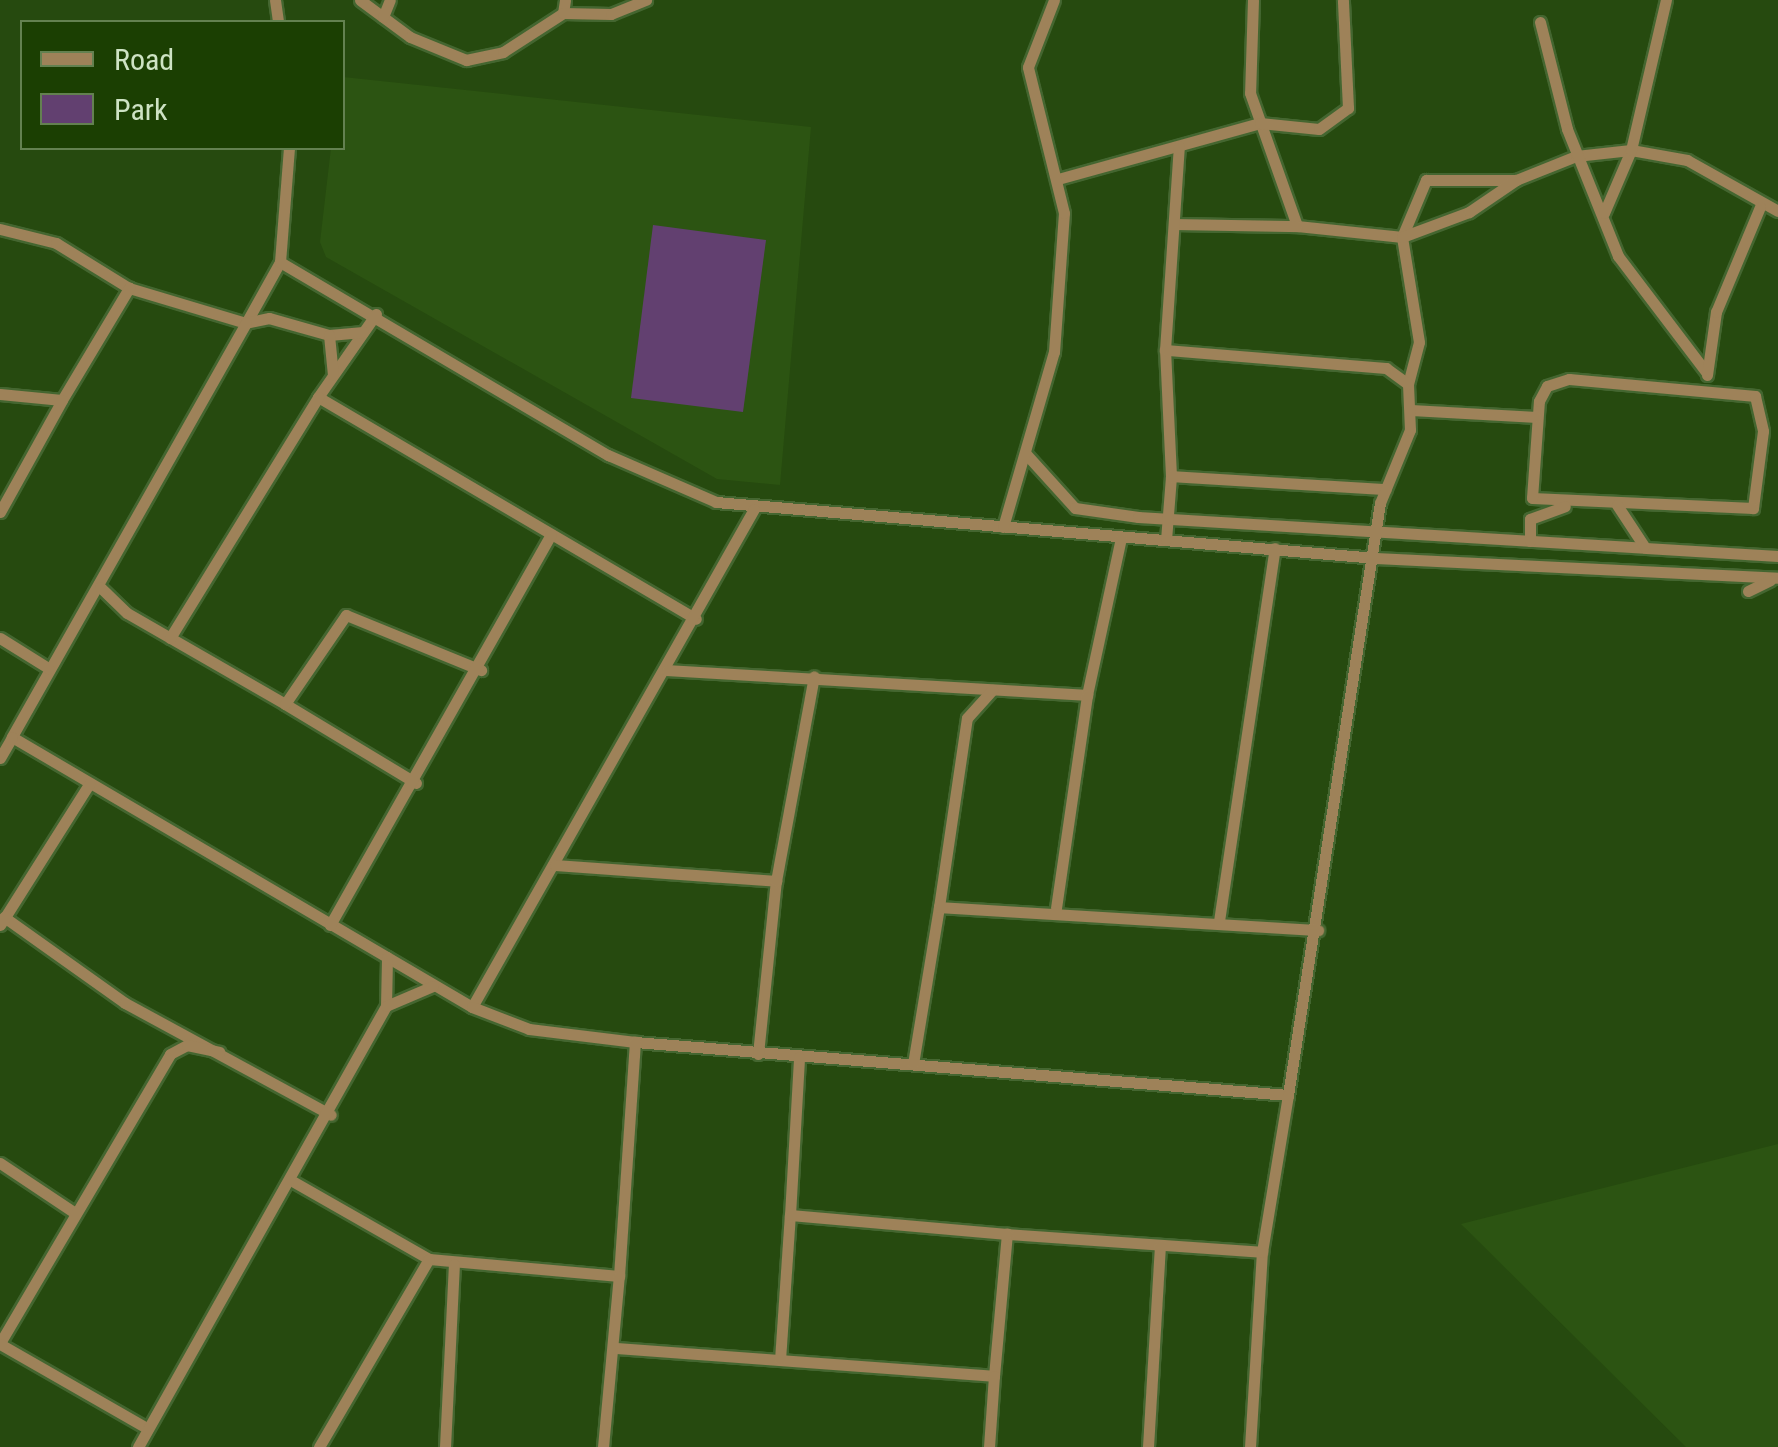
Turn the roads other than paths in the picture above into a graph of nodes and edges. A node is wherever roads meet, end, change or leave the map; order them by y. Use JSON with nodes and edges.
{"nodes":[{"id":1,"x":360,"y":0,"type":"edge"},
{"id":2,"x":390,"y":0,"type":"edge"},
{"id":3,"x":646,"y":0,"type":"edge"},
{"id":4,"x":1054,"y":0,"type":"edge"},
{"id":5,"x":1253,"y":0,"type":"edge"},
{"id":6,"x":1343,"y":0,"type":"edge"},
{"id":7,"x":1666,"y":0,"type":"edge"},
{"id":8,"x":631,"y":4,"type":"edge"},
{"id":9,"x":564,"y":6,"type":"edge"},
{"id":10,"x":383,"y":18,"type":"junction"},
{"id":11,"x":1540,"y":22,"type":"dead end"},
{"id":12,"x":1260,"y":123,"type":"junction"},
{"id":13,"x":1180,"y":146,"type":"junction"},
{"id":14,"x":289,"y":150,"type":"edge"},
{"id":15,"x":1631,"y":150,"type":"junction"},
{"id":16,"x":1576,"y":156,"type":"junction"},
{"id":17,"x":1058,"y":179,"type":"junction"},
{"id":18,"x":1516,"y":180,"type":"junction"},
{"id":19,"x":1760,"y":207,"type":"junction"},
{"id":20,"x":1778,"y":211,"type":"edge"},
{"id":21,"x":1604,"y":213,"type":"junction"},
{"id":22,"x":1178,"y":224,"type":"junction"},
{"id":23,"x":1297,"y":226,"type":"junction"},
{"id":24,"x":0,"y":229,"type":"edge"},
{"id":25,"x":1402,"y":237,"type":"junction"},
{"id":26,"x":280,"y":262,"type":"junction"},
{"id":27,"x":128,"y":288,"type":"junction"},
{"id":28,"x":376,"y":314,"type":"junction"},
{"id":29,"x":246,"y":324,"type":"junction"},
{"id":30,"x":362,"y":332,"type":"junction"},
{"id":31,"x":329,"y":335,"type":"junction"},
{"id":32,"x":1165,"y":350,"type":"junction"},
{"id":33,"x":1706,"y":372,"type":"junction"},
{"id":34,"x":333,"y":376,"type":"junction"},
{"id":35,"x":1408,"y":384,"type":"junction"},
{"id":36,"x":1707,"y":389,"type":"junction"},
{"id":37,"x":0,"y":394,"type":"edge"},
{"id":38,"x":318,"y":396,"type":"junction"},
{"id":39,"x":62,"y":400,"type":"junction"},
{"id":40,"x":1412,"y":410,"type":"junction"},
{"id":41,"x":1536,"y":417,"type":"junction"},
{"id":42,"x":1762,"y":451,"type":"junction"},
{"id":43,"x":1778,"y":451,"type":"edge"},
{"id":44,"x":1026,"y":454,"type":"junction"},
{"id":45,"x":1172,"y":476,"type":"junction"},
{"id":46,"x":1386,"y":490,"type":"junction"},
{"id":47,"x":1532,"y":498,"type":"junction"},
{"id":48,"x":1569,"y":505,"type":"junction"},
{"id":49,"x":1617,"y":505,"type":"junction"},
{"id":50,"x":754,"y":509,"type":"junction"},
{"id":51,"x":0,"y":512,"type":"edge"},
{"id":52,"x":1168,"y":517,"type":"junction"},
{"id":53,"x":1530,"y":519,"type":"junction"},
{"id":54,"x":1003,"y":527,"type":"junction"},
{"id":55,"x":1376,"y":531,"type":"junction"},
{"id":56,"x":551,"y":536,"type":"junction"},
{"id":57,"x":1121,"y":538,"type":"junction"},
{"id":58,"x":1166,"y":540,"type":"junction"},
{"id":59,"x":1530,"y":542,"type":"junction"},
{"id":60,"x":1644,"y":546,"type":"junction"},
{"id":61,"x":1275,"y":548,"type":"junction"},
{"id":62,"x":1778,"y":556,"type":"edge"},
{"id":63,"x":1376,"y":558,"type":"junction"},
{"id":64,"x":1777,"y":578,"type":"edge"},
{"id":65,"x":100,"y":587,"type":"junction"},
{"id":66,"x":1748,"y":591,"type":"dead end"},
{"id":67,"x":696,"y":619,"type":"junction"},
{"id":68,"x":0,"y":638,"type":"edge"},
{"id":69,"x":170,"y":638,"type":"junction"},
{"id":70,"x":48,"y":668,"type":"junction"},
{"id":71,"x":480,"y":670,"type":"junction"},
{"id":72,"x":667,"y":670,"type":"junction"},
{"id":73,"x":814,"y":676,"type":"junction"},
{"id":74,"x":993,"y":689,"type":"junction"},
{"id":75,"x":1087,"y":696,"type":"junction"},
{"id":76,"x":285,"y":704,"type":"junction"},
{"id":77,"x":12,"y":737,"type":"junction"},
{"id":78,"x":0,"y":758,"type":"edge"},
{"id":79,"x":416,"y":783,"type":"junction"},
{"id":80,"x":90,"y":784,"type":"junction"},
{"id":81,"x":556,"y":865,"type":"junction"},
{"id":82,"x":776,"y":881,"type":"junction"},
{"id":83,"x":939,"y":907,"type":"junction"},
{"id":84,"x":1056,"y":908,"type":"junction"},
{"id":85,"x":2,"y":921,"type":"edge"},
{"id":86,"x":1219,"y":921,"type":"junction"},
{"id":87,"x":330,"y":926,"type":"junction"},
{"id":88,"x":1318,"y":930,"type":"junction"},
{"id":89,"x":386,"y":958,"type":"junction"},
{"id":90,"x":434,"y":986,"type":"junction"},
{"id":91,"x":386,"y":1006,"type":"junction"},
{"id":92,"x":472,"y":1007,"type":"junction"},
{"id":93,"x":635,"y":1042,"type":"junction"},
{"id":94,"x":219,"y":1052,"type":"junction"},
{"id":95,"x":758,"y":1054,"type":"junction"},
{"id":96,"x":799,"y":1057,"type":"junction"},
{"id":97,"x":913,"y":1064,"type":"junction"},
{"id":98,"x":1288,"y":1095,"type":"junction"},
{"id":99,"x":331,"y":1115,"type":"junction"},
{"id":100,"x":0,"y":1163,"type":"edge"},
{"id":101,"x":294,"y":1182,"type":"junction"},
{"id":102,"x":76,"y":1213,"type":"junction"},
{"id":103,"x":790,"y":1214,"type":"junction"},
{"id":104,"x":1007,"y":1234,"type":"junction"},
{"id":105,"x":1160,"y":1245,"type":"junction"},
{"id":106,"x":1262,"y":1252,"type":"junction"},
{"id":107,"x":429,"y":1259,"type":"junction"},
{"id":108,"x":454,"y":1264,"type":"junction"},
{"id":109,"x":618,"y":1276,"type":"junction"},
{"id":110,"x":0,"y":1344,"type":"edge"},
{"id":111,"x":615,"y":1348,"type":"junction"},
{"id":112,"x":780,"y":1360,"type":"junction"},
{"id":113,"x":994,"y":1376,"type":"junction"},
{"id":114,"x":143,"y":1426,"type":"junction"},
{"id":115,"x":138,"y":1447,"type":"edge"},
{"id":116,"x":319,"y":1447,"type":"edge"},
{"id":117,"x":445,"y":1447,"type":"edge"},
{"id":118,"x":603,"y":1447,"type":"edge"},
{"id":119,"x":989,"y":1447,"type":"edge"},
{"id":120,"x":1148,"y":1447,"type":"edge"},
{"id":121,"x":1250,"y":1447,"type":"edge"}],
"edges":[{"from":1,"to":10,"type":"street"},
{"from":2,"to":10,"type":"street"},
{"from":3,"to":8,"type":"street"},
{"from":4,"to":17,"type":"street"},
{"from":5,"to":12,"type":"street"},
{"from":6,"to":12,"type":"street"},
{"from":7,"to":15,"type":"street"},
{"from":8,"to":9,"type":"street"},
{"from":9,"to":10,"type":"street"},
{"from":11,"to":16,"type":"street"},
{"from":12,"to":13,"type":"street"},
{"from":12,"to":23,"type":"street"},
{"from":13,"to":17,"type":"street"},
{"from":13,"to":22,"type":"street"},
{"from":14,"to":26,"type":"street"},
{"from":15,"to":16,"type":"street"},
{"from":15,"to":19,"type":"street"},
{"from":15,"to":21,"type":"street"},
{"from":16,"to":18,"type":"street"},
{"from":16,"to":21,"type":"street"},
{"from":17,"to":44,"type":"street"},
{"from":18,"to":25,"type":"street"},
{"from":18,"to":25,"type":"street"},
{"from":19,"to":20,"type":"street"},
{"from":19,"to":33,"type":"street"},
{"from":21,"to":33,"type":"street"},
{"from":22,"to":23,"type":"street"},
{"from":22,"to":32,"type":"street"},
{"from":23,"to":25,"type":"street"},
{"from":24,"to":27,"type":"street"},
{"from":25,"to":35,"type":"street"},
{"from":26,"to":28,"type":"street"},
{"from":26,"to":29,"type":"street"},
{"from":27,"to":29,"type":"street"},
{"from":27,"to":39,"type":"street"},
{"from":28,"to":30,"type":"street"},
{"from":28,"to":50,"type":"street"},
{"from":29,"to":31,"type":"street"},
{"from":29,"to":65,"type":"street"},
{"from":30,"to":31,"type":"street"},
{"from":30,"to":34,"type":"street"},
{"from":31,"to":34,"type":"street"},
{"from":32,"to":35,"type":"street"},
{"from":32,"to":45,"type":"street"},
{"from":33,"to":36,"type":"street"},
{"from":34,"to":38,"type":"street"},
{"from":35,"to":40,"type":"street"},
{"from":36,"to":41,"type":"street"},
{"from":36,"to":42,"type":"street"},
{"from":37,"to":39,"type":"street"},
{"from":38,"to":56,"type":"street"},
{"from":38,"to":69,"type":"street"},
{"from":39,"to":51,"type":"street"},
{"from":40,"to":41,"type":"street"},
{"from":40,"to":46,"type":"street"},
{"from":41,"to":47,"type":"street"},
{"from":42,"to":43,"type":"street"},
{"from":42,"to":49,"type":"street"},
{"from":44,"to":52,"type":"street"},
{"from":44,"to":54,"type":"street"},
{"from":45,"to":46,"type":"street"},
{"from":45,"to":52,"type":"street"},
{"from":46,"to":55,"type":"street"},
{"from":47,"to":48,"type":"street"},
{"from":47,"to":53,"type":"street"},
{"from":48,"to":49,"type":"street"},
{"from":48,"to":53,"type":"street"},
{"from":49,"to":60,"type":"street"},
{"from":50,"to":54,"type":"street"},
{"from":50,"to":67,"type":"street"},
{"from":52,"to":55,"type":"street"},
{"from":52,"to":58,"type":"street"},
{"from":53,"to":59,"type":"street"},
{"from":54,"to":57,"type":"street"},
{"from":55,"to":59,"type":"street"},
{"from":55,"to":63,"type":"street"},
{"from":56,"to":67,"type":"street"},
{"from":56,"to":71,"type":"street"},
{"from":57,"to":58,"type":"street"},
{"from":57,"to":75,"type":"street"},
{"from":58,"to":61,"type":"street"},
{"from":59,"to":60,"type":"street"},
{"from":60,"to":62,"type":"street"},
{"from":61,"to":63,"type":"street"},
{"from":61,"to":86,"type":"street"},
{"from":63,"to":64,"type":"street"},
{"from":63,"to":88,"type":"street"},
{"from":64,"to":66,"type":"street"},
{"from":65,"to":69,"type":"street"},
{"from":65,"to":70,"type":"street"},
{"from":67,"to":72,"type":"street"},
{"from":68,"to":70,"type":"street"},
{"from":69,"to":76,"type":"street"},
{"from":70,"to":77,"type":"street"},
{"from":71,"to":76,"type":"street"},
{"from":71,"to":79,"type":"street"},
{"from":72,"to":73,"type":"street"},
{"from":72,"to":81,"type":"street"},
{"from":73,"to":74,"type":"street"},
{"from":73,"to":82,"type":"street"},
{"from":74,"to":75,"type":"street"},
{"from":74,"to":83,"type":"street"},
{"from":75,"to":84,"type":"street"},
{"from":76,"to":79,"type":"street"},
{"from":77,"to":78,"type":"street"},
{"from":77,"to":80,"type":"street"},
{"from":79,"to":87,"type":"street"},
{"from":80,"to":85,"type":"street"},
{"from":80,"to":87,"type":"street"},
{"from":81,"to":82,"type":"street"},
{"from":81,"to":92,"type":"street"},
{"from":82,"to":95,"type":"street"},
{"from":83,"to":84,"type":"street"},
{"from":83,"to":97,"type":"street"},
{"from":84,"to":86,"type":"street"},
{"from":85,"to":94,"type":"street"},
{"from":86,"to":88,"type":"street"},
{"from":87,"to":89,"type":"street"},
{"from":88,"to":98,"type":"street"},
{"from":89,"to":90,"type":"street"},
{"from":89,"to":91,"type":"street"},
{"from":90,"to":91,"type":"street"},
{"from":90,"to":92,"type":"street"},
{"from":91,"to":99,"type":"street"},
{"from":92,"to":93,"type":"street"},
{"from":93,"to":95,"type":"street"},
{"from":93,"to":109,"type":"street"},
{"from":94,"to":99,"type":"street"},
{"from":94,"to":102,"type":"street"},
{"from":95,"to":96,"type":"street"},
{"from":96,"to":97,"type":"street"},
{"from":96,"to":103,"type":"street"},
{"from":97,"to":98,"type":"street"},
{"from":98,"to":106,"type":"street"},
{"from":99,"to":101,"type":"street"},
{"from":100,"to":102,"type":"street"},
{"from":101,"to":107,"type":"street"},
{"from":101,"to":114,"type":"street"},
{"from":102,"to":110,"type":"street"},
{"from":103,"to":104,"type":"street"},
{"from":103,"to":112,"type":"street"},
{"from":104,"to":105,"type":"street"},
{"from":104,"to":113,"type":"street"},
{"from":105,"to":106,"type":"street"},
{"from":105,"to":120,"type":"street"},
{"from":106,"to":121,"type":"street"},
{"from":107,"to":108,"type":"street"},
{"from":107,"to":116,"type":"street"},
{"from":108,"to":109,"type":"street"},
{"from":108,"to":117,"type":"street"},
{"from":109,"to":111,"type":"street"},
{"from":110,"to":114,"type":"street"},
{"from":111,"to":112,"type":"street"},
{"from":111,"to":118,"type":"street"},
{"from":112,"to":113,"type":"street"},
{"from":113,"to":119,"type":"street"},
{"from":114,"to":115,"type":"street"}]}
